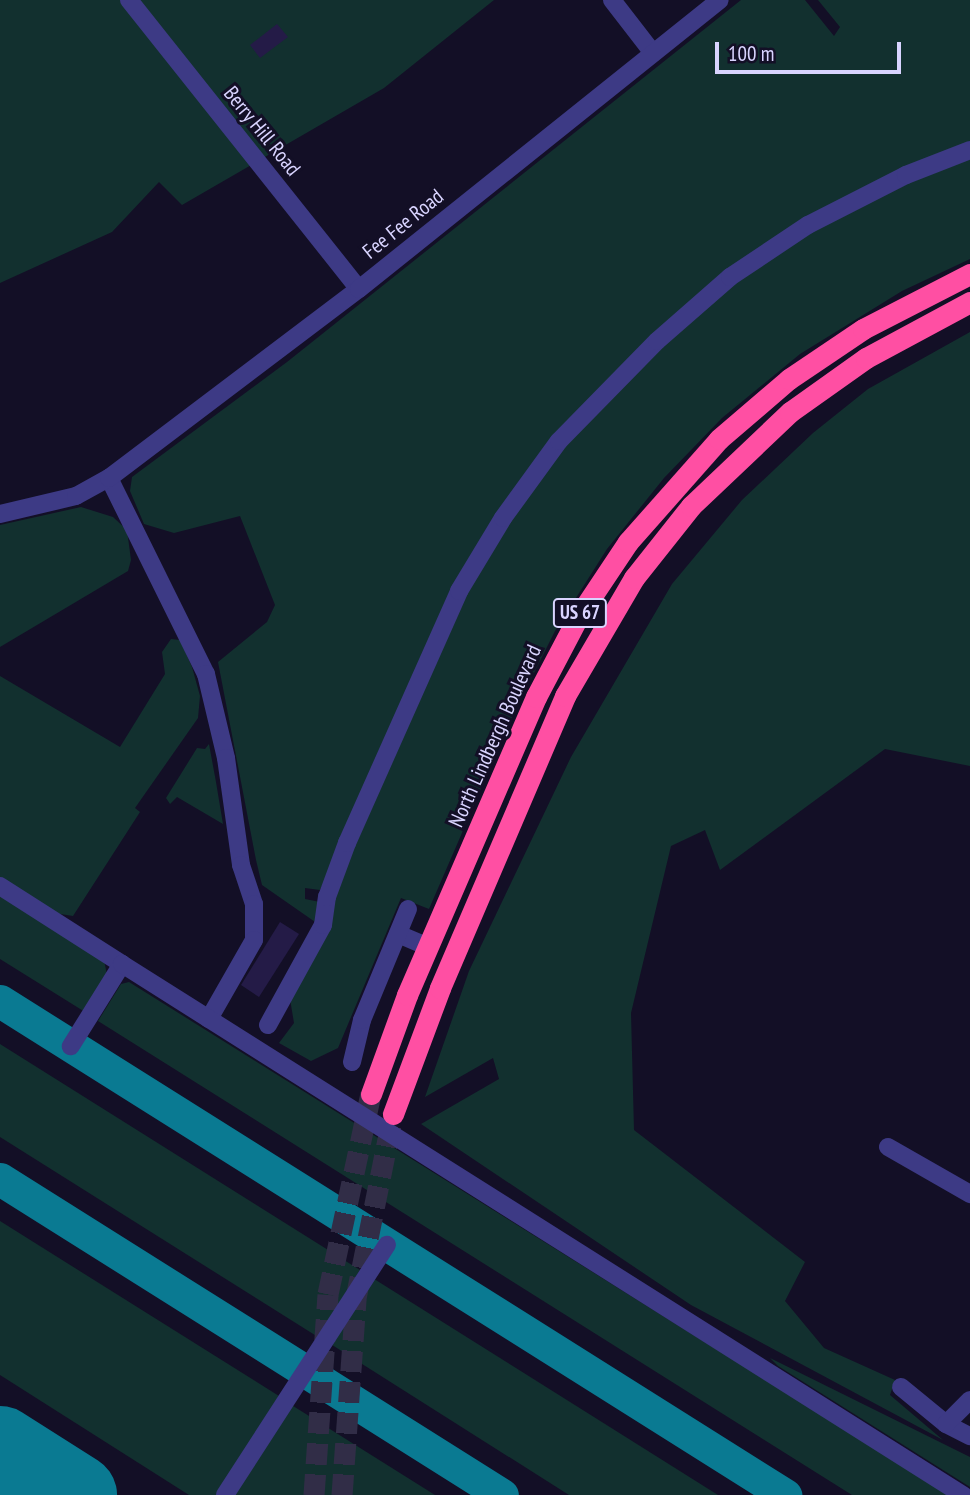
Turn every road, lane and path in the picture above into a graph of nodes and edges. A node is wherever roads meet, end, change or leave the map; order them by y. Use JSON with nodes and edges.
{"nodes":[{"id":1,"x":129,"y":0,"type":"edge"},
{"id":2,"x":612,"y":0,"type":"edge"},
{"id":3,"x":720,"y":0,"type":"edge"},
{"id":4,"x":653,"y":53,"type":"junction"},
{"id":5,"x":970,"y":150,"type":"edge"},
{"id":6,"x":970,"y":274,"type":"edge"},
{"id":7,"x":359,"y":289,"type":"junction"},
{"id":8,"x":970,"y":302,"type":"edge"},
{"id":9,"x":110,"y":478,"type":"junction"},
{"id":10,"x":0,"y":514,"type":"edge"},
{"id":11,"x":0,"y":886,"type":"edge"},
{"id":12,"x":408,"y":909,"type":"dead end"},
{"id":13,"x":398,"y":934,"type":"junction"},
{"id":14,"x":428,"y":947,"type":"junction"},
{"id":15,"x":122,"y":964,"type":"junction"},
{"id":16,"x":209,"y":1019,"type":"junction"},
{"id":17,"x":268,"y":1025,"type":"dead end"},
{"id":18,"x":71,"y":1046,"type":"dead end"},
{"id":19,"x":352,"y":1062,"type":"dead end"},
{"id":20,"x":371,"y":1094,"type":"tunnel mouth"},
{"id":21,"x":393,"y":1114,"type":"tunnel mouth"},
{"id":22,"x":888,"y":1147,"type":"dead end"},
{"id":23,"x":970,"y":1194,"type":"edge"},
{"id":24,"x":387,"y":1245,"type":"dead end"},
{"id":25,"x":901,"y":1387,"type":"dead end"},
{"id":26,"x":970,"y":1400,"type":"edge"},
{"id":27,"x":946,"y":1424,"type":"junction"},
{"id":28,"x":970,"y":1436,"type":"edge"},
{"id":29,"x":225,"y":1495,"type":"edge"},
{"id":30,"x":963,"y":1495,"type":"edge"}],
"edges":[{"from":1,"to":7,"type":"street","name":"Berry Hill Road"},
{"from":2,"to":4,"type":"street"},
{"from":3,"to":4,"type":"street","name":"Fee Fee Road"},
{"from":4,"to":7,"type":"street","name":"Fee Fee Road"},
{"from":5,"to":17,"type":"street"},
{"from":6,"to":14,"type":"highway","name":"North Lindbergh Boulevard","number":"US 67"},
{"from":7,"to":9,"type":"street","name":"Fee Fee Road"},
{"from":8,"to":21,"type":"highway","number":"US 67"},
{"from":9,"to":10,"type":"street","name":"Fee Fee Road"},
{"from":9,"to":16,"type":"street"},
{"from":11,"to":15,"type":"street"},
{"from":12,"to":13,"type":"street"},
{"from":13,"to":14,"type":"street"},
{"from":13,"to":19,"type":"street"},
{"from":14,"to":20,"type":"highway","name":"North Lindbergh Boulevard","number":"US 67"},
{"from":15,"to":16,"type":"street"},
{"from":15,"to":18,"type":"street"},
{"from":16,"to":30,"type":"street"},
{"from":22,"to":23,"type":"street"},
{"from":24,"to":29,"type":"street"},
{"from":25,"to":27,"type":"street"},
{"from":26,"to":27,"type":"street"},
{"from":27,"to":28,"type":"street"}]}
